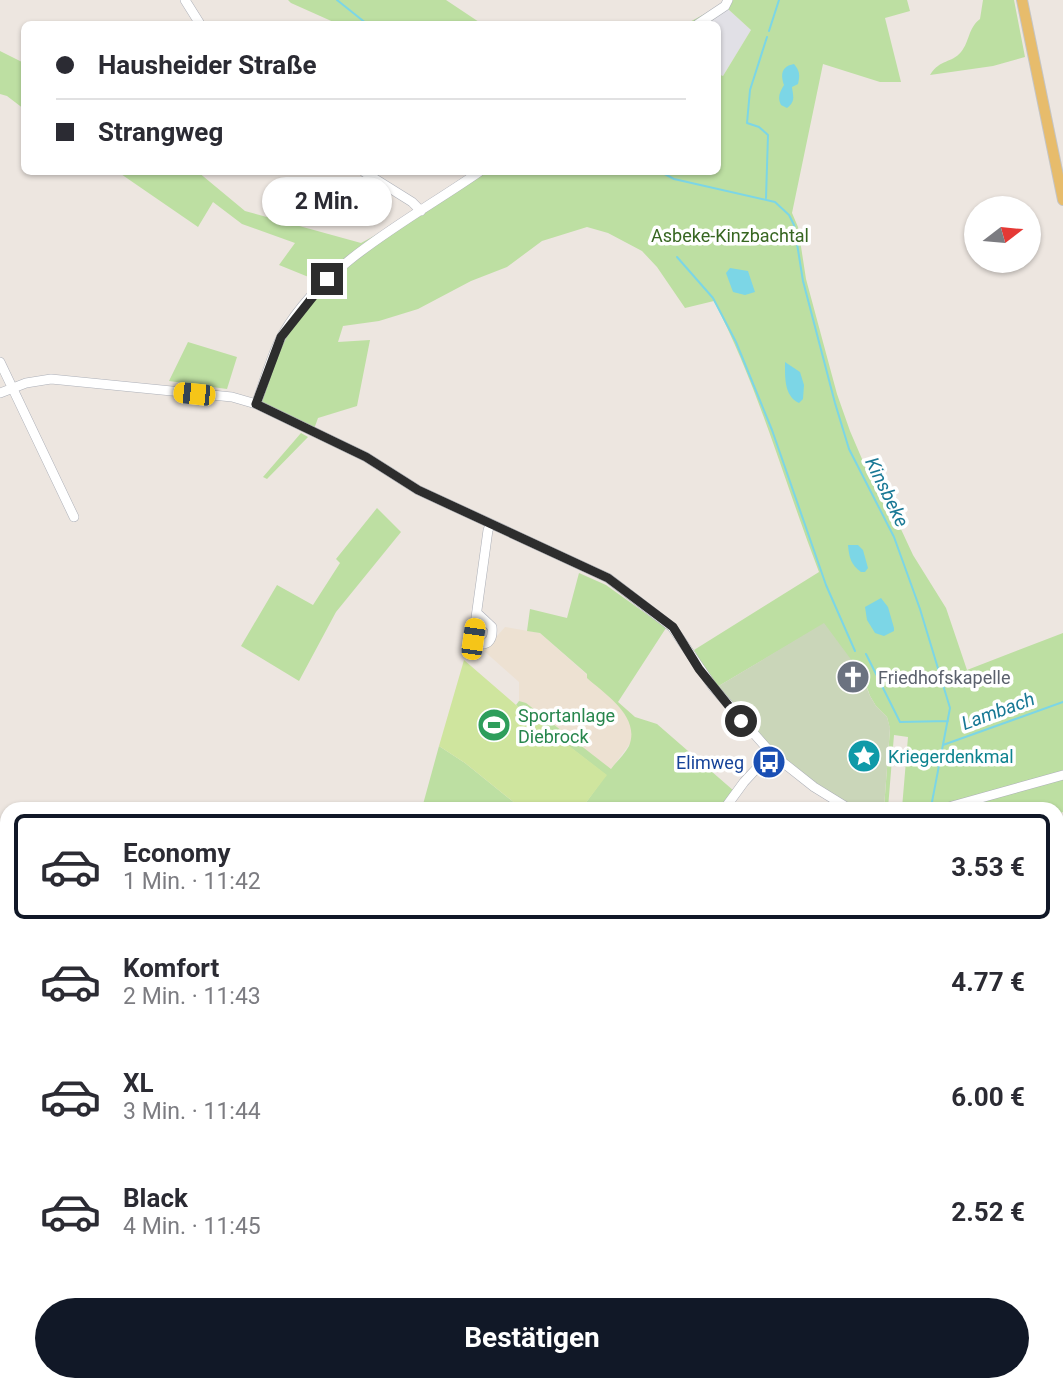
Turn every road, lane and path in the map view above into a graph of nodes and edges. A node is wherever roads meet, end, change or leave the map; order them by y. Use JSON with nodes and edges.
{"nodes":[{"id":1,"x":185,"y":0,"type":"edge"},
{"id":2,"x":728,"y":0,"type":"edge"},
{"id":3,"x":1022,"y":0,"type":"edge"},
{"id":4,"x":198,"y":21,"type":"edge"},
{"id":5,"x":702,"y":21,"type":"edge"},
{"id":6,"x":369,"y":175,"type":"edge"},
{"id":7,"x":475,"y":175,"type":"edge"},
{"id":8,"x":1063,"y":200,"type":"edge"},
{"id":9,"x":421,"y":211,"type":"junction"},
{"id":10,"x":0,"y":362,"type":"edge"},
{"id":11,"x":13,"y":387,"type":"junction"},
{"id":12,"x":0,"y":393,"type":"edge"},
{"id":13,"x":256,"y":404,"type":"junction"},
{"id":14,"x":74,"y":517,"type":"dead end"},
{"id":15,"x":491,"y":524,"type":"junction"},
{"id":16,"x":477,"y":613,"type":"dead end"},
{"id":17,"x":771,"y":753,"type":"junction"},
{"id":18,"x":1063,"y":775,"type":"edge"},
{"id":19,"x":729,"y":802,"type":"edge"},
{"id":20,"x":838,"y":802,"type":"edge"},
{"id":21,"x":966,"y":802,"type":"edge"}],
"edges":[{"from":1,"to":4,"type":"street"},
{"from":2,"to":5,"type":"street"},
{"from":3,"to":8,"type":"main road"},
{"from":6,"to":9,"type":"street"},
{"from":7,"to":9,"type":"street"},
{"from":9,"to":13,"type":"street"},
{"from":10,"to":11,"type":"street"},
{"from":11,"to":12,"type":"street"},
{"from":11,"to":13,"type":"street"},
{"from":11,"to":14,"type":"street"},
{"from":13,"to":15,"type":"street"},
{"from":15,"to":16,"type":"street"},
{"from":15,"to":17,"type":"street"},
{"from":17,"to":19,"type":"street"},
{"from":17,"to":20,"type":"street"},
{"from":18,"to":21,"type":"street"}]}
